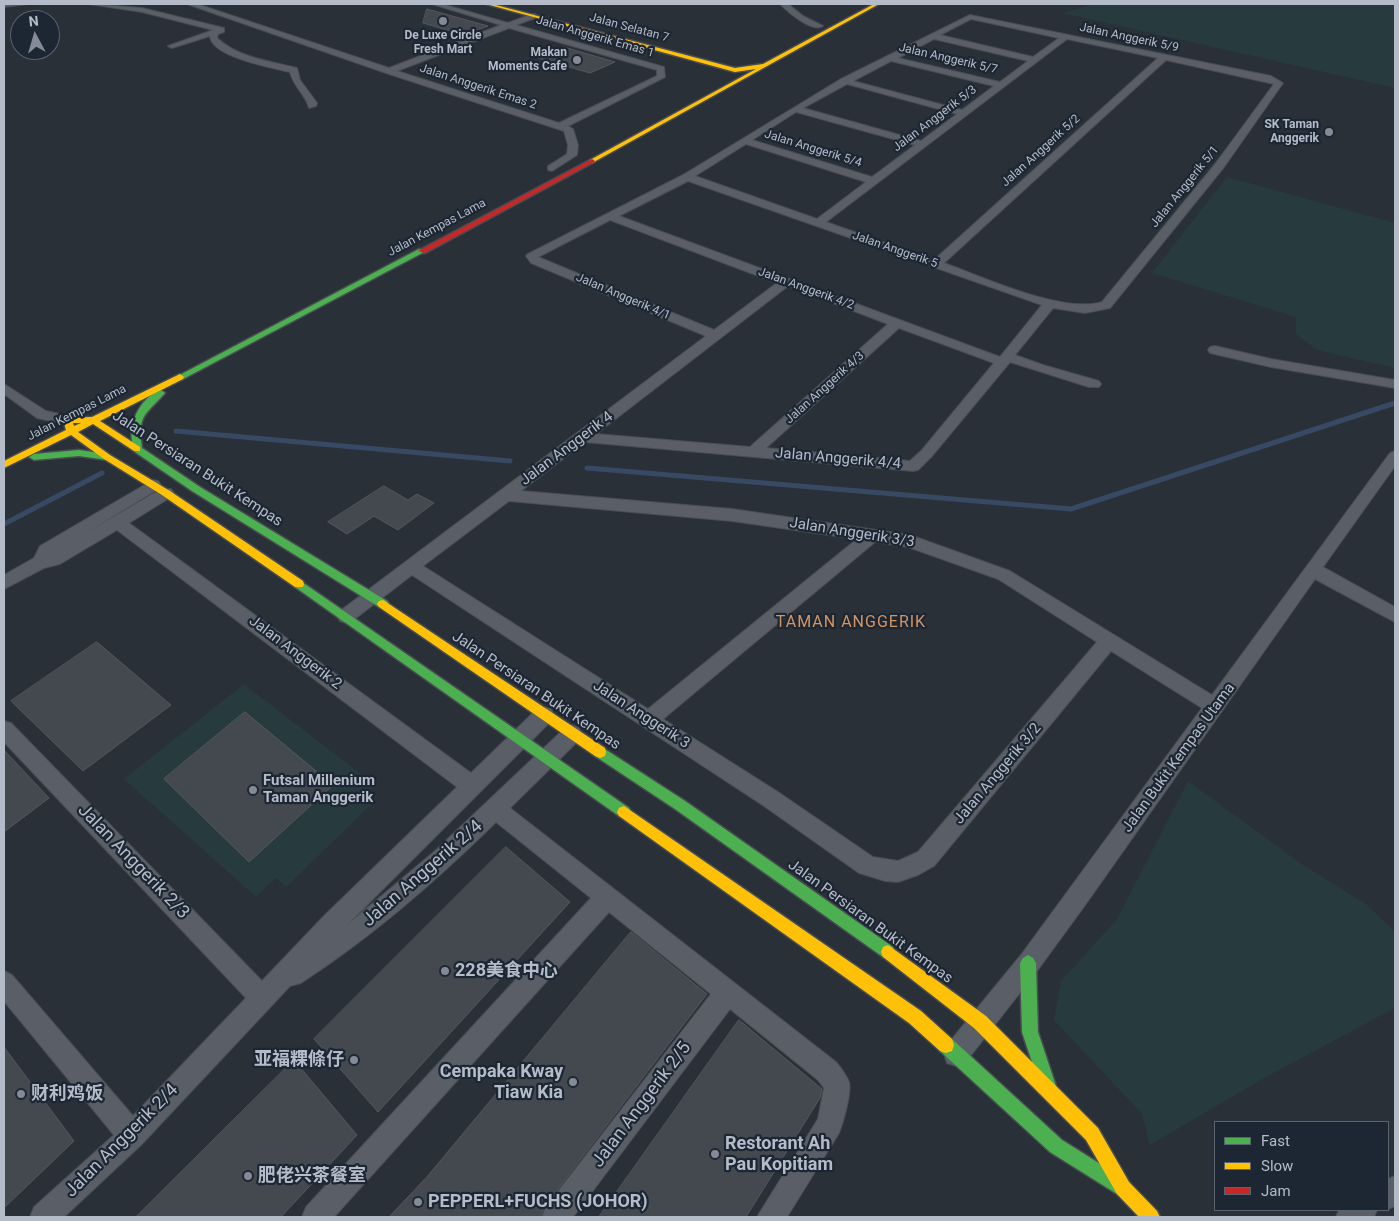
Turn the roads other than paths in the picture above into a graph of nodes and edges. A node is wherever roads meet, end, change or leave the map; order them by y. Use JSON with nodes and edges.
{"nodes":[{"id":1,"x":24,"y":4,"type":"edge"},
{"id":2,"x":93,"y":4,"type":"edge"},
{"id":3,"x":191,"y":4,"type":"edge"},
{"id":4,"x":435,"y":4,"type":"edge"},
{"id":5,"x":488,"y":4,"type":"edge"},
{"id":6,"x":517,"y":4,"type":"edge"},
{"id":7,"x":784,"y":4,"type":"edge"},
{"id":8,"x":859,"y":4,"type":"edge"},
{"id":9,"x":876,"y":4,"type":"edge"},
{"id":10,"x":4,"y":5,"type":"edge"},
{"id":11,"x":532,"y":16,"type":"junction"},
{"id":12,"x":245,"y":22,"type":"junction"},
{"id":13,"x":507,"y":26,"type":"junction"},
{"id":14,"x":819,"y":26,"type":"junction"},
{"id":15,"x":218,"y":31,"type":"junction"},
{"id":16,"x":933,"y":36,"type":"junction"},
{"id":17,"x":1066,"y":36,"type":"junction"},
{"id":18,"x":172,"y":46,"type":"dead end"},
{"id":19,"x":796,"y":51,"type":"junction"},
{"id":20,"x":728,"y":55,"type":"dead end"},
{"id":21,"x":694,"y":56,"type":"junction"},
{"id":22,"x":1164,"y":57,"type":"junction"},
{"id":23,"x":889,"y":58,"type":"junction"},
{"id":24,"x":1034,"y":60,"type":"junction"},
{"id":25,"x":743,"y":68,"type":"junction"},
{"id":26,"x":389,"y":71,"type":"junction"},
{"id":27,"x":710,"y":76,"type":"dead end"},
{"id":28,"x":844,"y":81,"type":"junction"},
{"id":29,"x":1279,"y":83,"type":"joint"},
{"id":30,"x":1002,"y":84,"type":"junction"},
{"id":31,"x":719,"y":94,"type":"junction"},
{"id":32,"x":312,"y":106,"type":"dead end"},
{"id":33,"x":795,"y":109,"type":"junction"},
{"id":34,"x":964,"y":113,"type":"junction"},
{"id":35,"x":560,"y":126,"type":"junction"},
{"id":36,"x":614,"y":136,"type":"dead end"},
{"id":37,"x":745,"y":141,"type":"junction"},
{"id":38,"x":922,"y":144,"type":"junction"},
{"id":39,"x":582,"y":152,"type":"dead end"},
{"id":40,"x":548,"y":170,"type":"joint"},
{"id":41,"x":686,"y":176,"type":"junction"},
{"id":42,"x":874,"y":181,"type":"junction"},
{"id":43,"x":609,"y":216,"type":"junction"},
{"id":44,"x":818,"y":223,"type":"junction"},
{"id":45,"x":936,"y":264,"type":"junction"},
{"id":46,"x":786,"y":282,"type":"junction"},
{"id":47,"x":1050,"y":304,"type":"junction"},
{"id":48,"x":1106,"y":305,"type":"joint"},
{"id":49,"x":897,"y":323,"type":"junction"},
{"id":50,"x":716,"y":336,"type":"junction"},
{"id":51,"x":1215,"y":350,"type":"dead end"},
{"id":52,"x":1005,"y":359,"type":"junction"},
{"id":53,"x":183,"y":374,"type":"junction"},
{"id":54,"x":1094,"y":384,"type":"dead end"},
{"id":55,"x":1395,"y":384,"type":"edge"},
{"id":56,"x":4,"y":388,"type":"edge"},
{"id":57,"x":94,"y":406,"type":"dead end"},
{"id":58,"x":93,"y":420,"type":"junction"},
{"id":59,"x":70,"y":426,"type":"junction"},
{"id":60,"x":582,"y":438,"type":"junction"},
{"id":61,"x":138,"y":450,"type":"junction"},
{"id":62,"x":752,"y":452,"type":"junction"},
{"id":63,"x":1395,"y":456,"type":"edge"},
{"id":64,"x":107,"y":457,"type":"junction"},
{"id":65,"x":6,"y":459,"type":"edge"},
{"id":66,"x":160,"y":489,"type":"junction"},
{"id":67,"x":506,"y":496,"type":"junction"},
{"id":68,"x":117,"y":522,"type":"junction"},
{"id":69,"x":874,"y":534,"type":"junction"},
{"id":70,"x":40,"y":562,"type":"junction"},
{"id":71,"x":412,"y":567,"type":"junction"},
{"id":72,"x":1312,"y":568,"type":"junction"},
{"id":73,"x":4,"y":583,"type":"edge"},
{"id":74,"x":373,"y":597,"type":"junction"},
{"id":75,"x":1395,"y":615,"type":"edge"},
{"id":76,"x":346,"y":616,"type":"junction"},
{"id":77,"x":1109,"y":641,"type":"junction"},
{"id":78,"x":1216,"y":707,"type":"junction"},
{"id":79,"x":544,"y":715,"type":"junction"},
{"id":80,"x":648,"y":720,"type":"junction"},
{"id":81,"x":4,"y":729,"type":"edge"},
{"id":82,"x":572,"y":734,"type":"junction"},
{"id":83,"x":520,"y":738,"type":"junction"},
{"id":84,"x":547,"y":758,"type":"junction"},
{"id":85,"x":472,"y":785,"type":"junction"},
{"id":86,"x":496,"y":809,"type":"junction"},
{"id":87,"x":867,"y":866,"type":"joint"},
{"id":88,"x":608,"y":896,"type":"junction"},
{"id":89,"x":1028,"y":963,"type":"junction"},
{"id":90,"x":4,"y":983,"type":"edge"},
{"id":91,"x":728,"y":992,"type":"junction"},
{"id":92,"x":261,"y":997,"type":"junction"},
{"id":93,"x":980,"y":1022,"type":"junction"},
{"id":94,"x":956,"y":1054,"type":"junction"},
{"id":95,"x":1053,"y":1097,"type":"junction"},
{"id":96,"x":132,"y":1136,"type":"junction"},
{"id":97,"x":1123,"y":1188,"type":"junction"},
{"id":98,"x":1361,"y":1211,"type":"edge"},
{"id":99,"x":44,"y":1217,"type":"edge"},
{"id":100,"x":316,"y":1217,"type":"edge"},
{"id":101,"x":556,"y":1217,"type":"edge"},
{"id":102,"x":771,"y":1217,"type":"edge"},
{"id":103,"x":1151,"y":1217,"type":"edge"},
{"id":104,"x":1350,"y":1217,"type":"edge"}],
"edges":[{"from":1,"to":10,"type":"street"},
{"from":2,"to":15,"type":"street"},
{"from":3,"to":12,"type":"street","name":"Jalan Anggerik Emas 2"},
{"from":4,"to":13,"type":"street","name":"Jalan Anggerik Emas 1"},
{"from":5,"to":11,"type":"main road","name":"Jalan Selatan 7"},
{"from":6,"to":21,"type":"main road","name":"Jalan Selatan 7"},
{"from":7,"to":14,"type":"street"},
{"from":8,"to":14,"type":"main road"},
{"from":9,"to":19,"type":"main road","name":"Jalan Kempas Lama"},
{"from":11,"to":13,"type":"street"},
{"from":11,"to":21,"type":"main road","name":"Jalan Selatan 7"},
{"from":12,"to":15,"type":"street"},
{"from":12,"to":26,"type":"street","name":"Jalan Anggerik Emas 2"},
{"from":13,"to":26,"type":"street"},
{"from":13,"to":35,"type":"street","name":"Jalan Anggerik Emas 1"},
{"from":14,"to":25,"type":"main road"},
{"from":15,"to":18,"type":"street"},
{"from":15,"to":32,"type":"street"},
{"from":16,"to":17,"type":"street","name":"Jalan Anggerik 5/9"},
{"from":16,"to":23,"type":"street"},
{"from":16,"to":24,"type":"street"},
{"from":17,"to":22,"type":"street","name":"Jalan Anggerik 5/9"},
{"from":17,"to":24,"type":"street","name":"Jalan Anggerik 5/3"},
{"from":19,"to":25,"type":"main road"},
{"from":19,"to":31,"type":"main road","name":"Jalan Kempas Lama"},
{"from":20,"to":21,"type":"main road"},
{"from":21,"to":25,"type":"main road","name":"Jalan Selatan 7"},
{"from":21,"to":27,"type":"main road"},
{"from":22,"to":29,"type":"street","name":"Jalan Anggerik 5/9"},
{"from":22,"to":45,"type":"street","name":"Jalan Anggerik 5/2"},
{"from":23,"to":28,"type":"street"},
{"from":23,"to":30,"type":"street","name":"Jalan Anggerik 5/7"},
{"from":24,"to":30,"type":"street","name":"Jalan Anggerik 5/3"},
{"from":25,"to":31,"type":"main road"},
{"from":25,"to":36,"type":"main road"},
{"from":26,"to":35,"type":"street","name":"Jalan Anggerik Emas 2"},
{"from":28,"to":33,"type":"street"},
{"from":28,"to":34,"type":"street"},
{"from":29,"to":48,"type":"street","name":"Jalan Anggerik 5/1"},
{"from":30,"to":34,"type":"street","name":"Jalan Anggerik 5/3"},
{"from":31,"to":53,"type":"main road","name":"Jalan Kempas Lama"},
{"from":33,"to":37,"type":"street"},
{"from":33,"to":38,"type":"street"},
{"from":34,"to":38,"type":"street","name":"Jalan Anggerik 5/3"},
{"from":35,"to":40,"type":"street"},
{"from":37,"to":41,"type":"street"},
{"from":37,"to":42,"type":"street","name":"Jalan Anggerik 5/4"},
{"from":38,"to":42,"type":"street","name":"Jalan Anggerik 5/3"},
{"from":39,"to":40,"type":"main road"},
{"from":41,"to":43,"type":"street"},
{"from":41,"to":44,"type":"street","name":"Jalan Anggerik 5"},
{"from":42,"to":44,"type":"street","name":"Jalan Anggerik 5/3"},
{"from":43,"to":46,"type":"street","name":"Jalan Anggerik 4/2"},
{"from":43,"to":50,"type":"street","name":"Jalan Anggerik 4/1"},
{"from":44,"to":45,"type":"street","name":"Jalan Anggerik 5"},
{"from":45,"to":47,"type":"street","name":"Jalan Anggerik 5"},
{"from":46,"to":49,"type":"street","name":"Jalan Anggerik 4/2"},
{"from":46,"to":50,"type":"street","name":"Jalan Anggerik 4"},
{"from":47,"to":48,"type":"street","name":"Jalan Anggerik 5"},
{"from":47,"to":52,"type":"street","name":"Jalan Anggerik 4/4"},
{"from":49,"to":52,"type":"street","name":"Jalan Anggerik 4/2"},
{"from":49,"to":62,"type":"street","name":"Jalan Anggerik 4/3"},
{"from":50,"to":60,"type":"street","name":"Jalan Anggerik 4"},
{"from":51,"to":55,"type":"street"},
{"from":52,"to":54,"type":"street","name":"Jalan Anggerik 4/2"},
{"from":52,"to":62,"type":"street","name":"Jalan Anggerik 4/4"},
{"from":53,"to":58,"type":"main road","name":"Jalan Kempas Lama"},
{"from":53,"to":61,"type":"main road"},
{"from":56,"to":59,"type":"street"},
{"from":57,"to":59,"type":"main road","name":"Jalan Kempas Lama"},
{"from":58,"to":59,"type":"main road","name":"Jalan Persiaran Bukit Kempas"},
{"from":58,"to":61,"type":"main road","name":"Jalan Persiaran Bukit Kempas"},
{"from":59,"to":64,"type":"main road","name":"Jalan Persiaran Bukit Kempas"},
{"from":59,"to":65,"type":"main road","name":"Jalan Kempas Lama"},
{"from":60,"to":62,"type":"street","name":"Jalan Anggerik 4/4"},
{"from":60,"to":67,"type":"street","name":"Jalan Anggerik 4"},
{"from":61,"to":74,"type":"main road","name":"Jalan Persiaran Bukit Kempas"},
{"from":63,"to":72,"type":"street","name":"Jalan Bukit Kempas Utama"},
{"from":64,"to":65,"type":"main road"},
{"from":64,"to":66,"type":"main road","name":"Jalan Persiaran Bukit Kempas"},
{"from":66,"to":68,"type":"street"},
{"from":66,"to":70,"type":"street"},
{"from":66,"to":76,"type":"main road","name":"Jalan Persiaran Bukit Kempas"},
{"from":67,"to":69,"type":"street","name":"Jalan Anggerik 3/3"},
{"from":67,"to":71,"type":"street","name":"Jalan Anggerik 4"},
{"from":68,"to":70,"type":"street"},
{"from":68,"to":85,"type":"street","name":"Jalan Anggerik 2"},
{"from":69,"to":77,"type":"street","name":"Jalan Anggerik 3/3"},
{"from":69,"to":80,"type":"street"},
{"from":70,"to":73,"type":"street"},
{"from":71,"to":74,"type":"street","name":"Jalan Anggerik 4"},
{"from":71,"to":80,"type":"street","name":"Jalan Anggerik 3"},
{"from":72,"to":75,"type":"street"},
{"from":72,"to":78,"type":"street","name":"Jalan Bukit Kempas Utama"},
{"from":74,"to":76,"type":"street","name":"Jalan Anggerik 4"},
{"from":74,"to":79,"type":"main road","name":"Jalan Persiaran Bukit Kempas"},
{"from":76,"to":83,"type":"main road","name":"Jalan Persiaran Bukit Kempas"},
{"from":77,"to":78,"type":"street","name":"Jalan Anggerik 3/3"},
{"from":77,"to":87,"type":"street","name":"Jalan Anggerik 3/2"},
{"from":78,"to":89,"type":"street","name":"Jalan Bukit Kempas Utama"},
{"from":79,"to":82,"type":"main road","name":"Jalan Persiaran Bukit Kempas"},
{"from":79,"to":83,"type":"street","name":"Jalan Anggerik 2/4"},
{"from":80,"to":87,"type":"street","name":"Jalan Anggerik 3"},
{"from":81,"to":92,"type":"street","name":"Jalan Anggerik 2/3"},
{"from":82,"to":84,"type":"street","name":"Jalan Anggerik 2/4"},
{"from":82,"to":93,"type":"main road","name":"Jalan Persiaran Bukit Kempas"},
{"from":83,"to":84,"type":"main road","name":"Jalan Persiaran Bukit Kempas"},
{"from":83,"to":85,"type":"street","name":"Jalan Anggerik 2/4"},
{"from":84,"to":86,"type":"street","name":"Jalan Anggerik 2/4"},
{"from":84,"to":94,"type":"main road","name":"Jalan Persiaran Bukit Kempas"},
{"from":85,"to":92,"type":"street","name":"Jalan Anggerik 2/4"},
{"from":86,"to":88,"type":"street"},
{"from":86,"to":92,"type":"street","name":"Jalan Anggerik 2/4"},
{"from":88,"to":91,"type":"street"},
{"from":88,"to":100,"type":"street"},
{"from":89,"to":93,"type":"street","name":"Jalan Bukit Kempas Utama"},
{"from":89,"to":95,"type":"main road"},
{"from":90,"to":96,"type":"street"},
{"from":91,"to":101,"type":"street","name":"Jalan Anggerik 2/5"},
{"from":91,"to":102,"type":"street"},
{"from":92,"to":96,"type":"street","name":"Jalan Anggerik 2/4"},
{"from":93,"to":94,"type":"street","name":"Jalan Bukit Kempas Utama"},
{"from":93,"to":95,"type":"main road","name":"Jalan Persiaran Bukit Kempas"},
{"from":94,"to":97,"type":"main road","name":"Jalan Persiaran Bukit Kempas"},
{"from":95,"to":97,"type":"main road","name":"Jalan Persiaran Bukit Kempas"},
{"from":96,"to":99,"type":"street","name":"Jalan Anggerik 2/4"},
{"from":97,"to":103,"type":"main road","name":"Jalan Persiaran Bukit Kempas"},
{"from":98,"to":104,"type":"street"}]}
